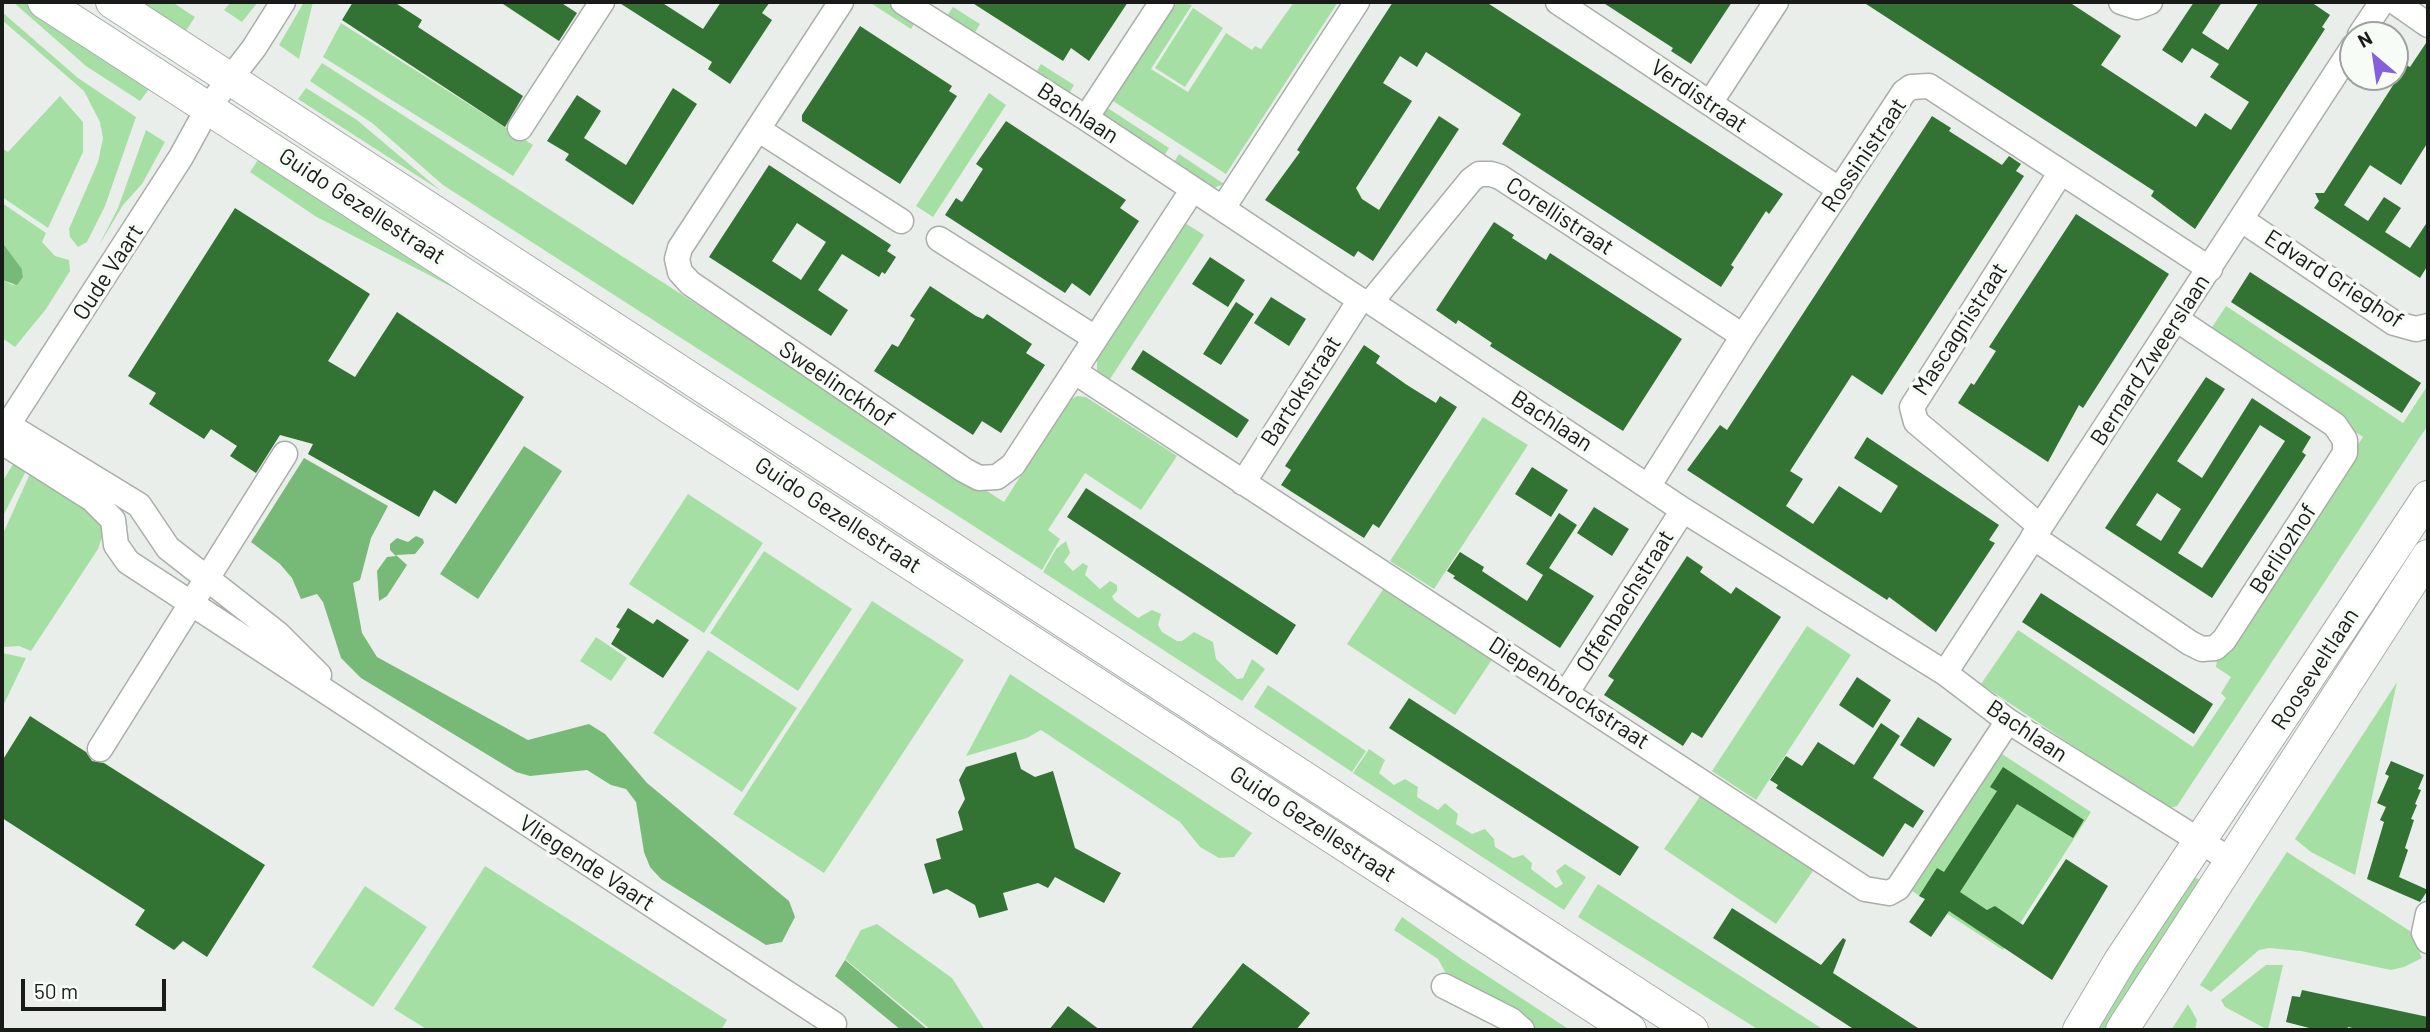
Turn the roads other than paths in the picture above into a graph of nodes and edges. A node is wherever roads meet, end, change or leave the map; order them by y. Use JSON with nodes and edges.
{"nodes":[{"id":1,"x":44,"y":2,"type":"edge"},
{"id":2,"x":112,"y":2,"type":"edge"},
{"id":3,"x":283,"y":2,"type":"edge"},
{"id":4,"x":602,"y":2,"type":"edge"},
{"id":5,"x":903,"y":2,"type":"edge"},
{"id":6,"x":1162,"y":2,"type":"edge"},
{"id":7,"x":1357,"y":2,"type":"edge"},
{"id":8,"x":1560,"y":2,"type":"edge"},
{"id":9,"x":1776,"y":2,"type":"edge"},
{"id":10,"x":2121,"y":2,"type":"edge"},
{"id":11,"x":2150,"y":2,"type":"edge"},
{"id":12,"x":2382,"y":2,"type":"edge"},
{"id":13,"x":2395,"y":2,"type":"edge"},
{"id":14,"x":836,"y":4,"type":"edge"},
{"id":15,"x":2369,"y":21,"type":"edge"},
{"id":16,"x":2428,"y":25,"type":"edge"},
{"id":17,"x":2339,"y":69,"type":"edge"},
{"id":18,"x":229,"y":76,"type":"junction"},
{"id":19,"x":1710,"y":103,"type":"junction"},
{"id":20,"x":209,"y":106,"type":"junction"},
{"id":21,"x":1086,"y":118,"type":"junction"},
{"id":22,"x":520,"y":128,"type":"dead end"},
{"id":23,"x":759,"y":130,"type":"junction"},
{"id":24,"x":2061,"y":172,"type":"junction"},
{"id":25,"x":1193,"y":189,"type":"junction"},
{"id":26,"x":1840,"y":190,"type":"junction"},
{"id":27,"x":1223,"y":208,"type":"junction"},
{"id":28,"x":2242,"y":219,"type":"junction"},
{"id":29,"x":901,"y":221,"type":"dead end"},
{"id":30,"x":939,"y":239,"type":"dead end"},
{"id":31,"x":2210,"y":269,"type":"junction"},
{"id":32,"x":1366,"y":301,"type":"junction"},
{"id":33,"x":2176,"y":319,"type":"junction"},
{"id":34,"x":2428,"y":326,"type":"edge"},
{"id":35,"x":1743,"y":336,"type":"junction"},
{"id":36,"x":1095,"y":338,"type":"junction"},
{"id":37,"x":1074,"y":372,"type":"junction"},
{"id":38,"x":4,"y":433,"type":"edge"},
{"id":39,"x":285,"y":454,"type":"dead end"},
{"id":40,"x":1243,"y":483,"type":"junction"},
{"id":41,"x":1649,"y":485,"type":"junction"},
{"id":42,"x":2428,"y":497,"type":"edge"},
{"id":43,"x":1683,"y":510,"type":"junction"},
{"id":44,"x":2037,"y":531,"type":"junction"},
{"id":45,"x":2428,"y":556,"type":"edge"},
{"id":46,"x":209,"y":578,"type":"junction"},
{"id":47,"x":192,"y":605,"type":"junction"},
{"id":48,"x":1945,"y":673,"type":"junction"},
{"id":49,"x":1567,"y":692,"type":"junction"},
{"id":50,"x":334,"y":699,"type":"junction"},
{"id":51,"x":2008,"y":721,"type":"junction"},
{"id":52,"x":100,"y":749,"type":"dead end"},
{"id":53,"x":2202,"y":842,"type":"junction"},
{"id":54,"x":2232,"y":861,"type":"junction"},
{"id":55,"x":2428,"y":914,"type":"edge"},
{"id":56,"x":2428,"y":941,"type":"edge"},
{"id":57,"x":1444,"y":986,"type":"dead end"},
{"id":58,"x":830,"y":1030,"type":"edge"},
{"id":59,"x":1522,"y":1030,"type":"edge"},
{"id":60,"x":1630,"y":1030,"type":"edge"},
{"id":61,"x":1692,"y":1030,"type":"edge"},
{"id":62,"x":2079,"y":1030,"type":"edge"},
{"id":63,"x":2122,"y":1030,"type":"edge"}],
"edges":[{"from":1,"to":20,"type":"main road","name":"Guido Gezellestraat"},
{"from":2,"to":18,"type":"main road","name":"Guido Gezellestraat"},
{"from":3,"to":18,"type":"street","name":"Oude Vaart"},
{"from":4,"to":22,"type":"street"},
{"from":5,"to":21,"type":"street","name":"Bachlaan"},
{"from":6,"to":21,"type":"street"},
{"from":7,"to":27,"type":"street"},
{"from":8,"to":19,"type":"street","name":"Verdistraat"},
{"from":9,"to":19,"type":"street"},
{"from":10,"to":11,"type":"street"},
{"from":12,"to":15,"type":"street"},
{"from":13,"to":16,"type":"street"},
{"from":14,"to":23,"type":"street","name":"Sweelinckhof"},
{"from":17,"to":28,"type":"street","name":"Bernard Zweerslaan"},
{"from":18,"to":20,"type":"street","name":"Oude Vaart"},
{"from":18,"to":61,"type":"main road","name":"Guido Gezellestraat"},
{"from":19,"to":26,"type":"street","name":"Verdistraat"},
{"from":20,"to":38,"type":"street","name":"Oude Vaart"},
{"from":20,"to":60,"type":"main road","name":"Guido Gezellestraat"},
{"from":21,"to":25,"type":"street","name":"Bachlaan"},
{"from":23,"to":29,"type":"street"},
{"from":23,"to":37,"type":"street","name":"Sweelinckhof"},
{"from":24,"to":26,"type":"street","name":"Rossinistraat"},
{"from":24,"to":31,"type":"street","name":"Rossinistraat"},
{"from":24,"to":44,"type":"street","name":"Mascagnistraat"},
{"from":25,"to":27,"type":"street","name":"Bachlaan"},
{"from":25,"to":36,"type":"street","name":"Sweelinckhof"},
{"from":26,"to":35,"type":"street","name":"Rossinistraat"},
{"from":27,"to":32,"type":"street","name":"Bachlaan"},
{"from":28,"to":31,"type":"street","name":"Bernard Zweerslaan"},
{"from":28,"to":34,"type":"street","name":"Edvard Grieghof"},
{"from":30,"to":36,"type":"street"},
{"from":31,"to":33,"type":"street","name":"Bernard Zweerslaan"},
{"from":32,"to":35,"type":"street","name":"Corellistraat"},
{"from":32,"to":40,"type":"street","name":"Bartokstraat"},
{"from":32,"to":41,"type":"street","name":"Bachlaan"},
{"from":33,"to":44,"type":"street","name":"Bernard Zweerslaan"},
{"from":33,"to":44,"type":"street","name":"Berliozhof"},
{"from":35,"to":41,"type":"street","name":"Rossinistraat"},
{"from":36,"to":37,"type":"street","name":"Sweelinckhof"},
{"from":37,"to":40,"type":"street","name":"Diepenbrockstraat"},
{"from":38,"to":46,"type":"street","name":"Vliegende Vaart"},
{"from":38,"to":47,"type":"street","name":"Vliegende Vaart"},
{"from":39,"to":46,"type":"street"},
{"from":40,"to":49,"type":"street","name":"Diepenbrockstraat"},
{"from":41,"to":43,"type":"street","name":"Bachlaan"},
{"from":42,"to":53,"type":"main road","name":"Rooseveltlaan"},
{"from":43,"to":48,"type":"street","name":"Bachlaan"},
{"from":43,"to":49,"type":"street","name":"Offenbachstraat"},
{"from":44,"to":48,"type":"street","name":"Bernard Zweerslaan"},
{"from":45,"to":54,"type":"main road","name":"Rooseveltlaan"},
{"from":46,"to":47,"type":"street"},
{"from":46,"to":50,"type":"street","name":"Vliegende Vaart"},
{"from":47,"to":50,"type":"street","name":"Vliegende Vaart"},
{"from":47,"to":52,"type":"street"},
{"from":48,"to":51,"type":"street","name":"Bachlaan"},
{"from":49,"to":51,"type":"street","name":"Diepenbrockstraat"},
{"from":50,"to":58,"type":"street","name":"Vliegende Vaart"},
{"from":51,"to":53,"type":"street","name":"Bachlaan"},
{"from":53,"to":54,"type":"street"},
{"from":53,"to":62,"type":"main road","name":"Rooseveltlaan"},
{"from":54,"to":63,"type":"main road","name":"Rooseveltlaan"},
{"from":55,"to":56,"type":"street"},
{"from":57,"to":59,"type":"street"}]}
